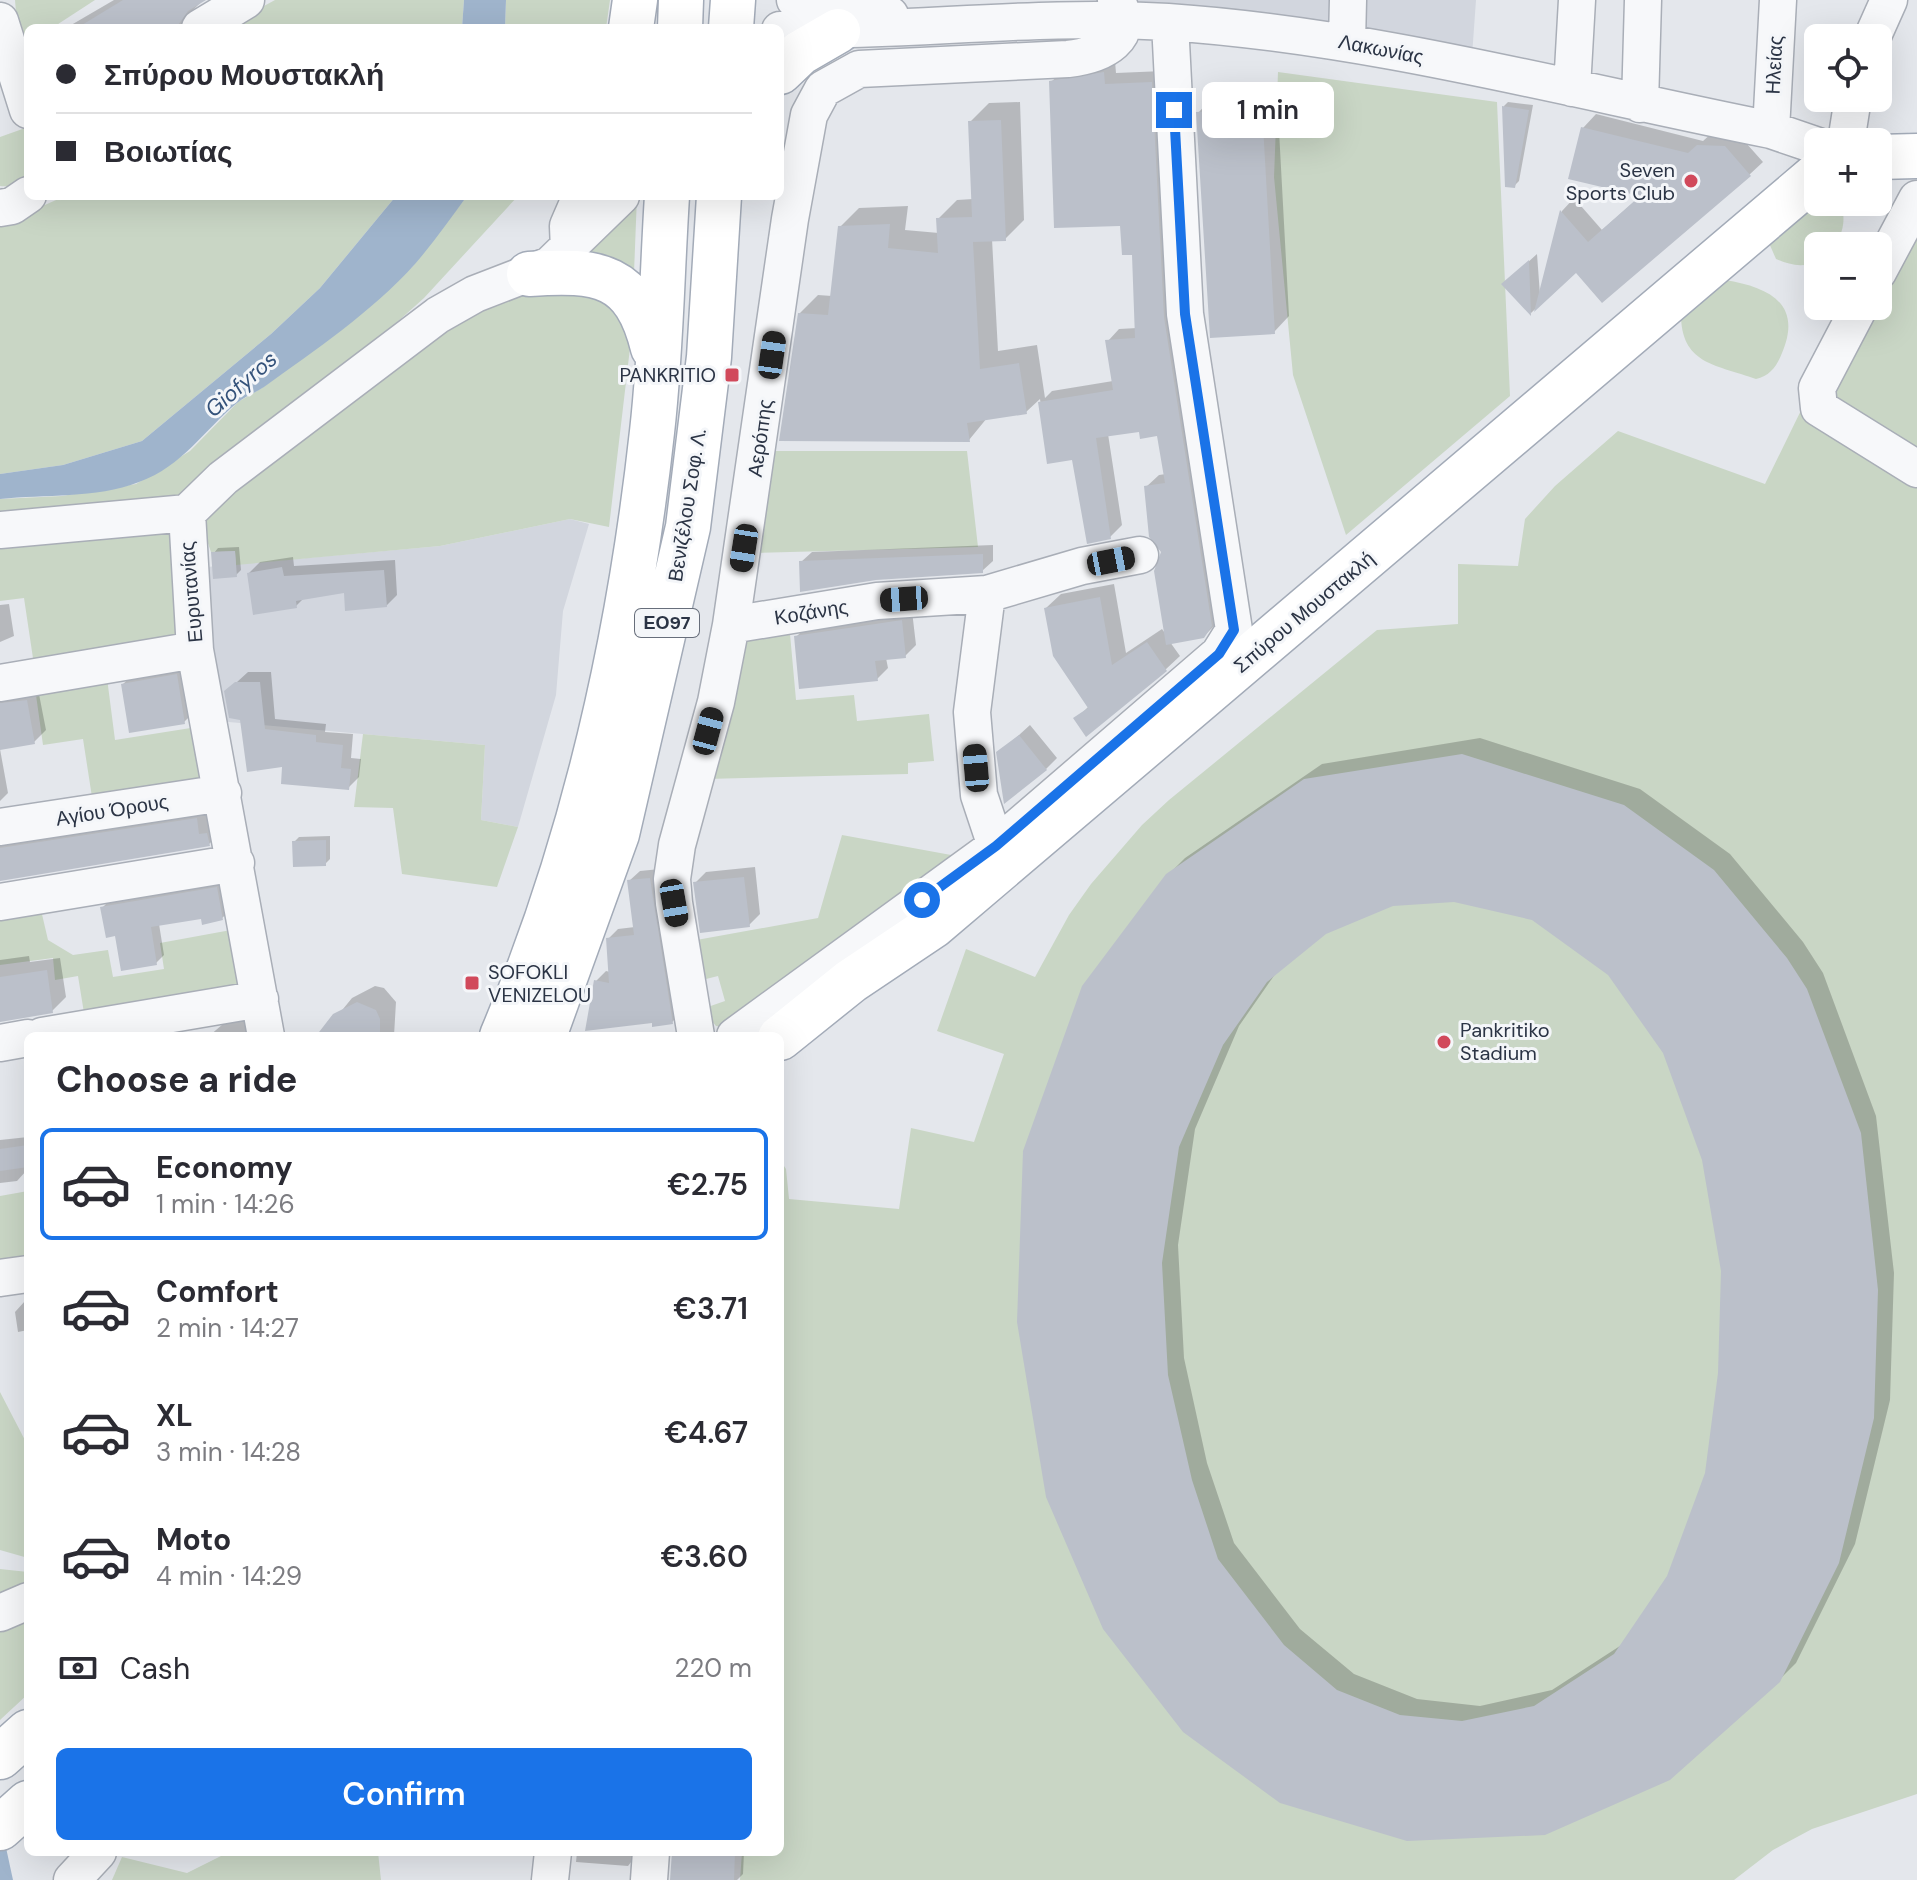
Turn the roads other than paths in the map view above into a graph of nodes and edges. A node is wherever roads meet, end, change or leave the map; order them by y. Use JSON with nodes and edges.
{"nodes":[{"id":1,"x":246,"y":0,"type":"edge"},
{"id":2,"x":635,"y":0,"type":"edge"},
{"id":3,"x":681,"y":0,"type":"edge"},
{"id":4,"x":733,"y":0,"type":"edge"},
{"id":5,"x":1348,"y":0,"type":"edge"},
{"id":6,"x":1577,"y":0,"type":"edge"},
{"id":7,"x":1643,"y":0,"type":"edge"},
{"id":8,"x":1778,"y":0,"type":"edge"},
{"id":9,"x":1889,"y":0,"type":"edge"},
{"id":10,"x":824,"y":9,"type":"edge"},
{"id":11,"x":1120,"y":10,"type":"edge"},
{"id":12,"x":1207,"y":13,"type":"edge"},
{"id":13,"x":0,"y":21,"type":"edge"},
{"id":14,"x":1170,"y":23,"type":"junction"},
{"id":15,"x":207,"y":24,"type":"edge"},
{"id":16,"x":632,"y":24,"type":"edge"},
{"id":17,"x":680,"y":24,"type":"edge"},
{"id":18,"x":731,"y":24,"type":"edge"},
{"id":19,"x":1878,"y":24,"type":"edge"},
{"id":20,"x":784,"y":28,"type":"edge"},
{"id":21,"x":1347,"y":42,"type":"junction"},
{"id":22,"x":784,"y":68,"type":"edge"},
{"id":23,"x":1572,"y":88,"type":"junction"},
{"id":24,"x":24,"y":97,"type":"edge"},
{"id":25,"x":1640,"y":104,"type":"junction"},
{"id":26,"x":1771,"y":130,"type":"junction"},
{"id":27,"x":1804,"y":141,"type":"edge"},
{"id":28,"x":1917,"y":156,"type":"edge"},
{"id":29,"x":1892,"y":157,"type":"edge"},
{"id":30,"x":1804,"y":186,"type":"edge"},
{"id":31,"x":24,"y":198,"type":"edge"},
{"id":32,"x":1917,"y":199,"type":"edge"},
{"id":33,"x":579,"y":200,"type":"edge"},
{"id":34,"x":617,"y":200,"type":"edge"},
{"id":35,"x":667,"y":200,"type":"edge"},
{"id":36,"x":719,"y":200,"type":"edge"},
{"id":37,"x":742,"y":200,"type":"edge"},
{"id":38,"x":0,"y":208,"type":"edge"},
{"id":39,"x":1892,"y":246,"type":"edge"},
{"id":40,"x":569,"y":250,"type":"junction"},
{"id":41,"x":529,"y":274,"type":"junction"},
{"id":42,"x":1853,"y":320,"type":"edge"},
{"id":43,"x":709,"y":357,"type":"junction"},
{"id":44,"x":657,"y":362,"type":"junction"},
{"id":45,"x":1917,"y":469,"type":"edge"},
{"id":46,"x":187,"y":513,"type":"junction"},
{"id":47,"x":0,"y":530,"type":"edge"},
{"id":48,"x":1140,"y":555,"type":"dead end"},
{"id":49,"x":987,"y":594,"type":"junction"},
{"id":50,"x":731,"y":625,"type":"junction"},
{"id":51,"x":195,"y":650,"type":"junction"},
{"id":52,"x":0,"y":683,"type":"edge"},
{"id":53,"x":223,"y":793,"type":"junction"},
{"id":54,"x":0,"y":827,"type":"edge"},
{"id":55,"x":996,"y":846,"type":"junction"},
{"id":56,"x":236,"y":863,"type":"junction"},
{"id":57,"x":0,"y":902,"type":"edge"},
{"id":58,"x":933,"y":926,"type":"junction"},
{"id":59,"x":572,"y":962,"type":"junction"},
{"id":60,"x":522,"y":988,"type":"junction"},
{"id":61,"x":260,"y":999,"type":"junction"},
{"id":62,"x":66,"y":1032,"type":"edge"},
{"id":63,"x":265,"y":1032,"type":"edge"},
{"id":64,"x":490,"y":1032,"type":"edge"},
{"id":65,"x":504,"y":1032,"type":"edge"},
{"id":66,"x":546,"y":1032,"type":"edge"},
{"id":67,"x":559,"y":1032,"type":"edge"},
{"id":68,"x":695,"y":1032,"type":"edge"},
{"id":69,"x":740,"y":1032,"type":"edge"},
{"id":70,"x":784,"y":1035,"type":"edge"},
{"id":71,"x":24,"y":1039,"type":"edge"},
{"id":72,"x":0,"y":1043,"type":"edge"},
{"id":73,"x":784,"y":1058,"type":"edge"},
{"id":74,"x":24,"y":1275,"type":"edge"},
{"id":75,"x":0,"y":1278,"type":"edge"},
{"id":76,"x":24,"y":1603,"type":"edge"},
{"id":77,"x":0,"y":1613,"type":"edge"},
{"id":78,"x":24,"y":1735,"type":"edge"},
{"id":79,"x":0,"y":1756,"type":"edge"},
{"id":80,"x":24,"y":1807,"type":"edge"},
{"id":81,"x":0,"y":1828,"type":"edge"},
{"id":82,"x":94,"y":1856,"type":"edge"},
{"id":83,"x":553,"y":1856,"type":"edge"},
{"id":84,"x":651,"y":1856,"type":"edge"},
{"id":85,"x":72,"y":1880,"type":"edge"},
{"id":86,"x":550,"y":1880,"type":"edge"},
{"id":87,"x":649,"y":1880,"type":"edge"}],
"edges":[{"from":1,"to":15,"type":"street"},
{"from":2,"to":16,"type":"main road"},
{"from":3,"to":17,"type":"main road"},
{"from":4,"to":18,"type":"main road"},
{"from":5,"to":21,"type":"street"},
{"from":6,"to":23,"type":"street"},
{"from":7,"to":25,"type":"street"},
{"from":8,"to":26,"type":"street","name":"Ηλείας"},
{"from":9,"to":19,"type":"street"},
{"from":10,"to":11,"type":"street","name":"Λακωνίας"},
{"from":10,"to":20,"type":"street","name":"Λακωνίας"},
{"from":10,"to":22,"type":"main road"},
{"from":11,"to":14,"type":"street","name":"Λακωνίας"},
{"from":11,"to":50,"type":"street","name":"Αερόπης"},
{"from":12,"to":14,"type":"street","name":"Λακωνίας"},
{"from":12,"to":21,"type":"street","name":"Λακωνίας"},
{"from":13,"to":24,"type":"street"},
{"from":14,"to":55,"type":"street","name":"Σπύρου Μουστακλή"},
{"from":21,"to":23,"type":"street","name":"Λακωνίας"},
{"from":23,"to":25,"type":"street","name":"Λακωνίας"},
{"from":25,"to":26,"type":"street","name":"Λακωνίας"},
{"from":26,"to":27,"type":"street","name":"Λακωνίας"},
{"from":28,"to":29,"type":"main road"},
{"from":30,"to":58,"type":"main road","name":"Σπύρου Μουστακλή"},
{"from":31,"to":38,"type":"street"},
{"from":32,"to":39,"type":"street"},
{"from":33,"to":40,"type":"street"},
{"from":34,"to":40,"type":"street","name":"Ευρυτανίας"},
{"from":35,"to":44,"type":"main road","number":"ΕΟ97"},
{"from":36,"to":43,"type":"main road","name":"Βενιζέλου Σοφ. Λ.","number":"ΕΟ97"},
{"from":37,"to":43,"type":"main road"},
{"from":40,"to":41,"type":"street","name":"Ευρυτανίας"},
{"from":41,"to":44,"type":"main road"},
{"from":41,"to":46,"type":"street","name":"Ευρυτανίας"},
{"from":42,"to":45,"type":"street"},
{"from":43,"to":59,"type":"main road","name":"Βενιζέλου Σοφ. Λ.","number":"ΕΟ97"},
{"from":44,"to":60,"type":"main road","number":"ΕΟ97"},
{"from":46,"to":47,"type":"street"},
{"from":46,"to":51,"type":"street","name":"Ευρυτανίας"},
{"from":48,"to":49,"type":"street","name":"Κοζάνης"},
{"from":49,"to":50,"type":"street","name":"Κοζάνης"},
{"from":49,"to":55,"type":"street"},
{"from":50,"to":68,"type":"street","name":"Αερόπης"},
{"from":51,"to":52,"type":"street"},
{"from":51,"to":53,"type":"street","name":"Ευρυτανίας"},
{"from":53,"to":54,"type":"street","name":"Αγίου Όρους"},
{"from":53,"to":56,"type":"street","name":"Ευρυτανίας"},
{"from":55,"to":69,"type":"street","name":"Σπύρου Μουστακλή"},
{"from":56,"to":57,"type":"street"},
{"from":56,"to":61,"type":"street","name":"Ευρυτανίας"},
{"from":58,"to":70,"type":"main road","name":"Σπύρου Μουστακλή"},
{"from":58,"to":73,"type":"main road"},
{"from":59,"to":66,"type":"main road","name":"Βενιζέλου Σοφ. Λ.","number":"ΕΟ97"},
{"from":59,"to":67,"type":"main road"},
{"from":60,"to":64,"type":"street"},
{"from":60,"to":65,"type":"main road","number":"ΕΟ97"},
{"from":61,"to":62,"type":"street"},
{"from":61,"to":63,"type":"street","name":"Ευρυτανίας"},
{"from":71,"to":72,"type":"street"},
{"from":74,"to":75,"type":"street"},
{"from":76,"to":77,"type":"street"},
{"from":78,"to":79,"type":"main road"},
{"from":80,"to":81,"type":"main road"},
{"from":82,"to":85,"type":"street"},
{"from":83,"to":86,"type":"street"},
{"from":84,"to":87,"type":"street"}]}
